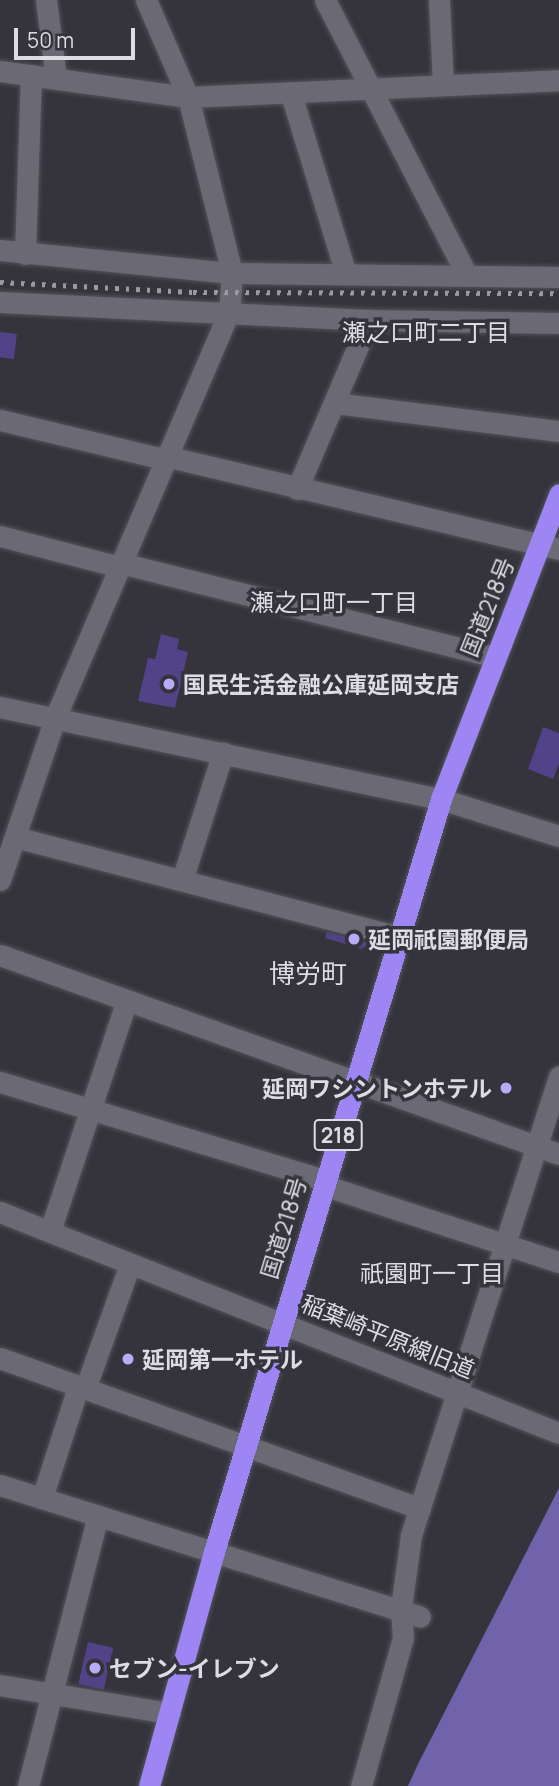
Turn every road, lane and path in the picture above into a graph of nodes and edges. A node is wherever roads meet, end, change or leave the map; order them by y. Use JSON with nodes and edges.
{"nodes":[{"id":1,"x":46,"y":0,"type":"edge"},
{"id":2,"x":146,"y":0,"type":"edge"},
{"id":3,"x":325,"y":0,"type":"edge"},
{"id":4,"x":439,"y":0,"type":"edge"},
{"id":5,"x":0,"y":71,"type":"edge"},
{"id":6,"x":32,"y":75,"type":"junction"},
{"id":7,"x":55,"y":78,"type":"junction"},
{"id":8,"x":559,"y":80,"type":"edge"},
{"id":9,"x":443,"y":85,"type":"junction"},
{"id":10,"x":370,"y":90,"type":"junction"},
{"id":11,"x":290,"y":94,"type":"junction"},
{"id":12,"x":188,"y":97,"type":"junction"},
{"id":13,"x":0,"y":250,"type":"edge"},
{"id":14,"x":24,"y":254,"type":"junction"},
{"id":15,"x":232,"y":274,"type":"junction"},
{"id":16,"x":346,"y":274,"type":"junction"},
{"id":17,"x":467,"y":275,"type":"junction"},
{"id":18,"x":559,"y":277,"type":"edge"},
{"id":19,"x":0,"y":302,"type":"edge"},
{"id":20,"x":229,"y":313,"type":"junction"},
{"id":21,"x":369,"y":320,"type":"junction"},
{"id":22,"x":559,"y":323,"type":"edge"},
{"id":23,"x":334,"y":403,"type":"junction"},
{"id":24,"x":0,"y":420,"type":"edge"},
{"id":25,"x":559,"y":431,"type":"edge"},
{"id":26,"x":164,"y":458,"type":"junction"},
{"id":27,"x":297,"y":489,"type":"junction"},
{"id":28,"x":559,"y":494,"type":"edge"},
{"id":29,"x":0,"y":536,"type":"edge"},
{"id":30,"x":550,"y":547,"type":"edge"},
{"id":31,"x":121,"y":565,"type":"junction"},
{"id":32,"x":495,"y":657,"type":"junction"},
{"id":33,"x":0,"y":707,"type":"edge"},
{"id":34,"x":55,"y":718,"type":"junction"},
{"id":35,"x":223,"y":752,"type":"junction"},
{"id":36,"x":442,"y":799,"type":"junction"},
{"id":37,"x":15,"y":836,"type":"junction"},
{"id":38,"x":559,"y":836,"type":"edge"},
{"id":39,"x":0,"y":880,"type":"edge"},
{"id":40,"x":182,"y":880,"type":"junction"},
{"id":41,"x":399,"y":937,"type":"junction"},
{"id":42,"x":0,"y":955,"type":"edge"},
{"id":43,"x":127,"y":1000,"type":"junction"},
{"id":44,"x":559,"y":1076,"type":"edge"},
{"id":45,"x":0,"y":1082,"type":"edge"},
{"id":46,"x":354,"y":1083,"type":"junction"},
{"id":47,"x":91,"y":1108,"type":"junction"},
{"id":48,"x":537,"y":1146,"type":"junction"},
{"id":49,"x":559,"y":1154,"type":"edge"},
{"id":50,"x":324,"y":1183,"type":"junction"},
{"id":51,"x":0,"y":1212,"type":"edge"},
{"id":52,"x":50,"y":1231,"type":"junction"},
{"id":53,"x":506,"y":1243,"type":"junction"},
{"id":54,"x":559,"y":1262,"type":"edge"},
{"id":55,"x":130,"y":1264,"type":"junction"},
{"id":56,"x":282,"y":1321,"type":"junction"},
{"id":57,"x":0,"y":1358,"type":"edge"},
{"id":58,"x":81,"y":1388,"type":"junction"},
{"id":59,"x":458,"y":1392,"type":"junction"},
{"id":60,"x":559,"y":1433,"type":"edge"},
{"id":61,"x":246,"y":1445,"type":"junction"},
{"id":62,"x":0,"y":1485,"type":"edge"},
{"id":63,"x":42,"y":1498,"type":"junction"},
{"id":64,"x":420,"y":1508,"type":"junction"},
{"id":65,"x":98,"y":1516,"type":"junction"},
{"id":66,"x":214,"y":1552,"type":"junction"},
{"id":67,"x":411,"y":1612,"type":"junction"},
{"id":68,"x":0,"y":1685,"type":"edge"},
{"id":69,"x":52,"y":1693,"type":"junction"},
{"id":70,"x":170,"y":1713,"type":"junction"},
{"id":71,"x":28,"y":1786,"type":"edge"},
{"id":72,"x":149,"y":1786,"type":"edge"},
{"id":73,"x":361,"y":1786,"type":"edge"}],
"edges":[{"from":1,"to":7,"type":"street"},
{"from":2,"to":12,"type":"street"},
{"from":3,"to":10,"type":"street"},
{"from":4,"to":9,"type":"street"},
{"from":5,"to":6,"type":"street"},
{"from":6,"to":7,"type":"street"},
{"from":6,"to":14,"type":"street"},
{"from":7,"to":12,"type":"street"},
{"from":8,"to":9,"type":"street"},
{"from":9,"to":10,"type":"street"},
{"from":10,"to":11,"type":"street"},
{"from":10,"to":17,"type":"street"},
{"from":11,"to":12,"type":"street"},
{"from":11,"to":16,"type":"street"},
{"from":12,"to":15,"type":"street"},
{"from":13,"to":14,"type":"street"},
{"from":14,"to":15,"type":"street"},
{"from":15,"to":16,"type":"street"},
{"from":15,"to":20,"type":"street"},
{"from":16,"to":17,"type":"street"},
{"from":17,"to":18,"type":"street"},
{"from":19,"to":20,"type":"street"},
{"from":20,"to":21,"type":"street"},
{"from":20,"to":26,"type":"street"},
{"from":21,"to":22,"type":"street"},
{"from":21,"to":23,"type":"street"},
{"from":23,"to":25,"type":"street"},
{"from":23,"to":27,"type":"street"},
{"from":24,"to":26,"type":"street"},
{"from":26,"to":27,"type":"street"},
{"from":26,"to":31,"type":"street"},
{"from":27,"to":30,"type":"street"},
{"from":28,"to":30,"type":"highway","name":"国道218号","number":"218"},
{"from":29,"to":31,"type":"street"},
{"from":30,"to":32,"type":"highway","name":"国道218号","number":"218"},
{"from":31,"to":32,"type":"street"},
{"from":31,"to":34,"type":"street"},
{"from":32,"to":36,"type":"highway","name":"国道218号","number":"218"},
{"from":33,"to":34,"type":"street"},
{"from":34,"to":35,"type":"street"},
{"from":34,"to":37,"type":"street"},
{"from":35,"to":36,"type":"street"},
{"from":35,"to":40,"type":"street"},
{"from":36,"to":38,"type":"street"},
{"from":36,"to":41,"type":"highway","name":"国道218号","number":"218"},
{"from":37,"to":39,"type":"street"},
{"from":37,"to":40,"type":"street"},
{"from":40,"to":41,"type":"street"},
{"from":41,"to":46,"type":"highway","name":"国道218号","number":"218"},
{"from":42,"to":43,"type":"street"},
{"from":43,"to":46,"type":"street"},
{"from":43,"to":47,"type":"street"},
{"from":44,"to":48,"type":"street"},
{"from":45,"to":47,"type":"street"},
{"from":46,"to":48,"type":"street"},
{"from":46,"to":50,"type":"highway","name":"国道218号","number":"218"},
{"from":47,"to":50,"type":"street"},
{"from":47,"to":52,"type":"street"},
{"from":48,"to":49,"type":"street"},
{"from":48,"to":53,"type":"street"},
{"from":50,"to":53,"type":"street"},
{"from":50,"to":56,"type":"highway","name":"国道218号","number":"218"},
{"from":51,"to":52,"type":"street","name":"稲葉崎平原線旧道"},
{"from":52,"to":55,"type":"street","name":"稲葉崎平原線旧道"},
{"from":53,"to":54,"type":"street"},
{"from":53,"to":59,"type":"street"},
{"from":55,"to":56,"type":"street","name":"稲葉崎平原線旧道"},
{"from":55,"to":58,"type":"street"},
{"from":56,"to":59,"type":"street","name":"稲葉崎平原線旧道"},
{"from":56,"to":61,"type":"highway","name":"国道218号","number":"218"},
{"from":57,"to":58,"type":"street"},
{"from":58,"to":61,"type":"street"},
{"from":58,"to":63,"type":"street"},
{"from":59,"to":60,"type":"street","name":"稲葉崎平原線旧道"},
{"from":59,"to":64,"type":"street"},
{"from":61,"to":64,"type":"street"},
{"from":61,"to":66,"type":"highway","name":"国道218号","number":"218"},
{"from":62,"to":63,"type":"street"},
{"from":63,"to":65,"type":"street"},
{"from":64,"to":67,"type":"street"},
{"from":65,"to":66,"type":"street"},
{"from":65,"to":69,"type":"street"},
{"from":66,"to":67,"type":"street"},
{"from":66,"to":70,"type":"highway","name":"国道218号","number":"218"},
{"from":67,"to":73,"type":"street"},
{"from":68,"to":69,"type":"street"},
{"from":69,"to":70,"type":"street"},
{"from":69,"to":71,"type":"street"},
{"from":70,"to":72,"type":"highway","name":"国道218号","number":"218"}]}
